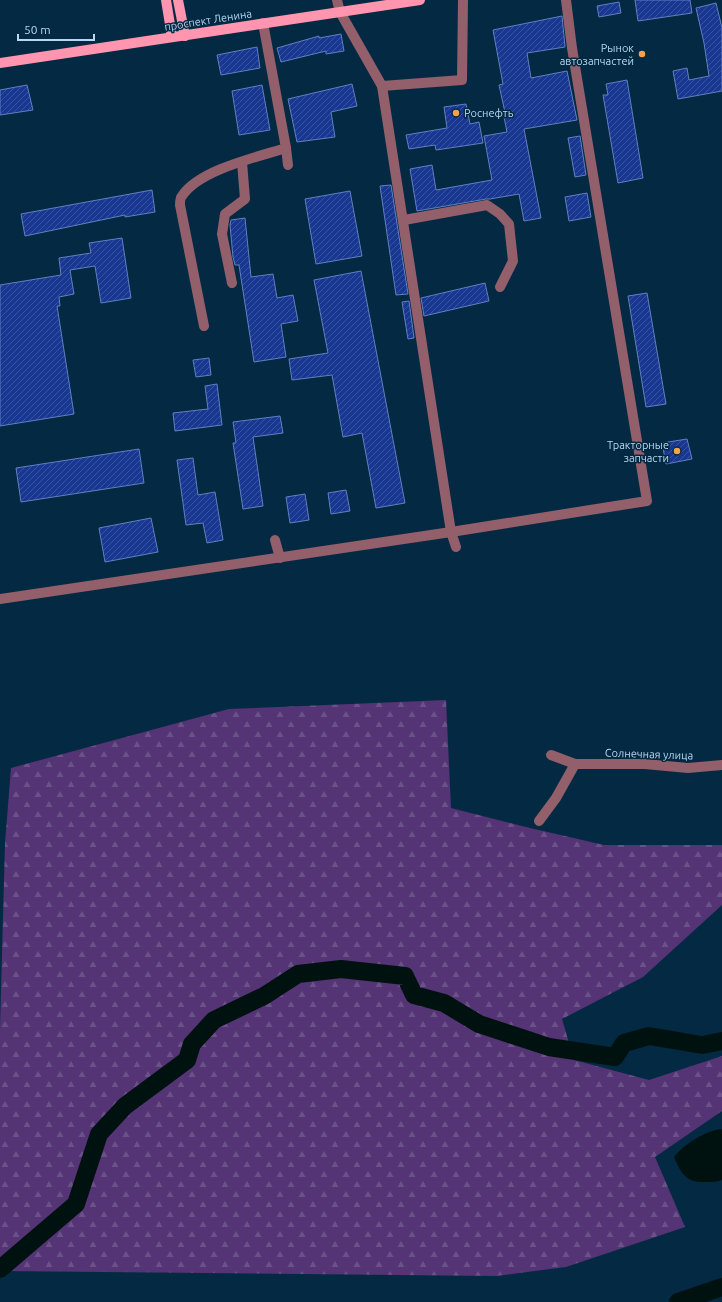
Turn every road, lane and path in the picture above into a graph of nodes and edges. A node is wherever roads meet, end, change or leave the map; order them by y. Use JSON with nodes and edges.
{"nodes":[{"id":1,"x":166,"y":0,"type":"edge"},
{"id":2,"x":178,"y":0,"type":"edge"},
{"id":3,"x":337,"y":0,"type":"edge"},
{"id":4,"x":420,"y":0,"type":"edge"},
{"id":5,"x":463,"y":0,"type":"edge"},
{"id":6,"x":566,"y":0,"type":"edge"},
{"id":7,"x":340,"y":12,"type":"junction"},
{"id":8,"x":263,"y":23,"type":"junction"},
{"id":9,"x":185,"y":36,"type":"junction"},
{"id":10,"x":172,"y":37,"type":"junction"},
{"id":11,"x":0,"y":63,"type":"edge"},
{"id":12,"x":382,"y":86,"type":"junction"},
{"id":13,"x":286,"y":148,"type":"junction"},
{"id":14,"x":242,"y":162,"type":"junction"},
{"id":15,"x":288,"y":165,"type":"dead end"},
{"id":16,"x":404,"y":220,"type":"junction"},
{"id":17,"x":232,"y":283,"type":"dead end"},
{"id":18,"x":500,"y":287,"type":"dead end"},
{"id":19,"x":204,"y":326,"type":"dead end"},
{"id":20,"x":451,"y":532,"type":"junction"},
{"id":21,"x":275,"y":540,"type":"dead end"},
{"id":22,"x":456,"y":547,"type":"dead end"},
{"id":23,"x":280,"y":558,"type":"junction"},
{"id":24,"x":0,"y":599,"type":"edge"},
{"id":25,"x":551,"y":755,"type":"dead end"},
{"id":26,"x":575,"y":764,"type":"junction"},
{"id":27,"x":722,"y":765,"type":"edge"},
{"id":28,"x":539,"y":821,"type":"dead end"}],
"edges":[{"from":1,"to":10,"type":"main road"},
{"from":2,"to":9,"type":"main road"},
{"from":3,"to":7,"type":"street"},
{"from":4,"to":7,"type":"main road","name":"проспект Ленина"},
{"from":5,"to":12,"type":"street"},
{"from":6,"to":20,"type":"street"},
{"from":7,"to":8,"type":"main road","name":"проспект Ленина"},
{"from":7,"to":12,"type":"street"},
{"from":8,"to":9,"type":"main road","name":"проспект Ленина"},
{"from":8,"to":13,"type":"street"},
{"from":9,"to":10,"type":"main road","name":"проспект Ленина"},
{"from":10,"to":11,"type":"main road","name":"проспект Ленина"},
{"from":12,"to":16,"type":"street"},
{"from":13,"to":14,"type":"street"},
{"from":13,"to":15,"type":"street"},
{"from":14,"to":17,"type":"street"},
{"from":14,"to":19,"type":"street"},
{"from":16,"to":18,"type":"street"},
{"from":16,"to":20,"type":"street"},
{"from":20,"to":22,"type":"street"},
{"from":20,"to":23,"type":"street"},
{"from":21,"to":23,"type":"street"},
{"from":23,"to":24,"type":"street"},
{"from":25,"to":26,"type":"street"},
{"from":26,"to":27,"type":"street","name":"Солнечная улица"},
{"from":26,"to":28,"type":"street"}]}
